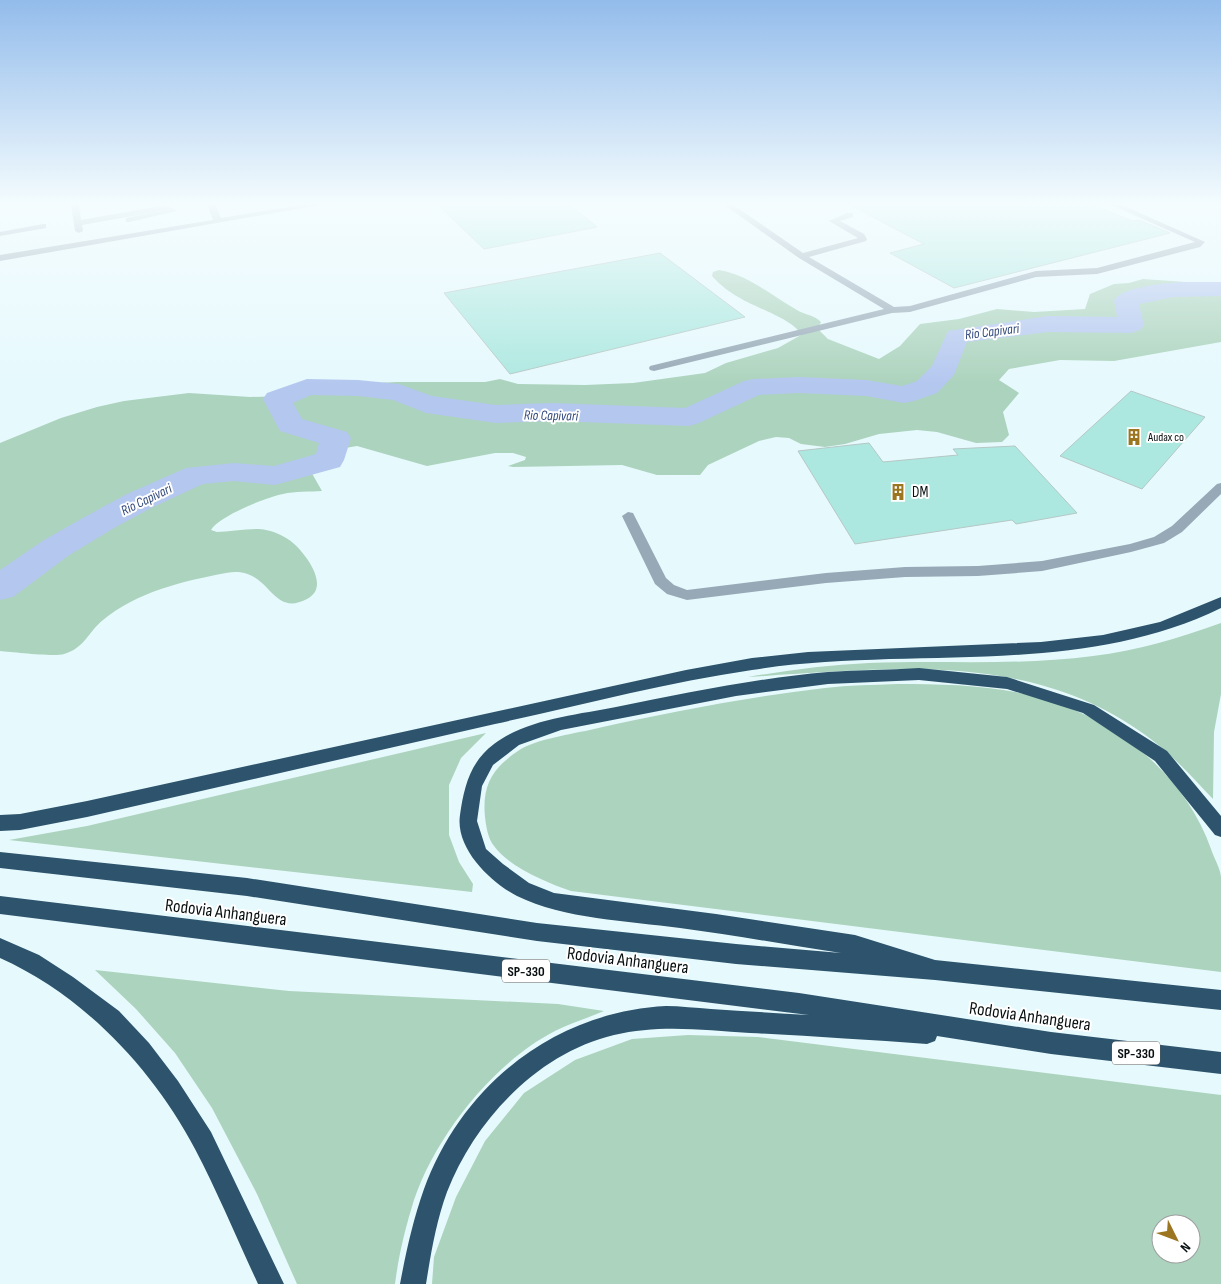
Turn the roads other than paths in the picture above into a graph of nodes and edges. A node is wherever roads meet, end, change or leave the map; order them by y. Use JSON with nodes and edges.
{"nodes":[{"id":1,"x":815,"y":264,"type":"edge"},
{"id":2,"x":1125,"y":264,"type":"edge"},
{"id":3,"x":892,"y":310,"type":"junction"},
{"id":4,"x":654,"y":368,"type":"dead end"},
{"id":5,"x":1221,"y":488,"type":"edge"},
{"id":6,"x":628,"y":516,"type":"dead end"},
{"id":7,"x":1221,"y":602,"type":"edge"},
{"id":8,"x":0,"y":823,"type":"edge"},
{"id":9,"x":1221,"y":829,"type":"edge"},
{"id":10,"x":0,"y":860,"type":"edge"},
{"id":11,"x":0,"y":906,"type":"edge"},
{"id":12,"x":0,"y":948,"type":"edge"},
{"id":13,"x":935,"y":970,"type":"junction"},
{"id":14,"x":1221,"y":1000,"type":"edge"},
{"id":15,"x":1051,"y":1043,"type":"junction"},
{"id":16,"x":1221,"y":1062,"type":"edge"},
{"id":17,"x":271,"y":1284,"type":"edge"},
{"id":18,"x":413,"y":1284,"type":"edge"}],
"edges":[{"from":1,"to":3,"type":"lane"},
{"from":2,"to":3,"type":"lane"},
{"from":3,"to":4,"type":"lane"},
{"from":5,"to":6,"type":"lane"},
{"from":7,"to":8,"type":"highway"},
{"from":9,"to":13,"type":"highway"},
{"from":10,"to":13,"type":"highway","name":"Rodovia Anhanguera"},
{"from":11,"to":15,"type":"highway","name":"Rodovia Anhanguera","number":"SP-330"},
{"from":12,"to":17,"type":"highway"},
{"from":13,"to":14,"type":"highway","name":"Rodovia Anhanguera"},
{"from":15,"to":16,"type":"highway","name":"Rodovia Anhanguera","number":"SP-330"},
{"from":15,"to":18,"type":"highway"}]}
